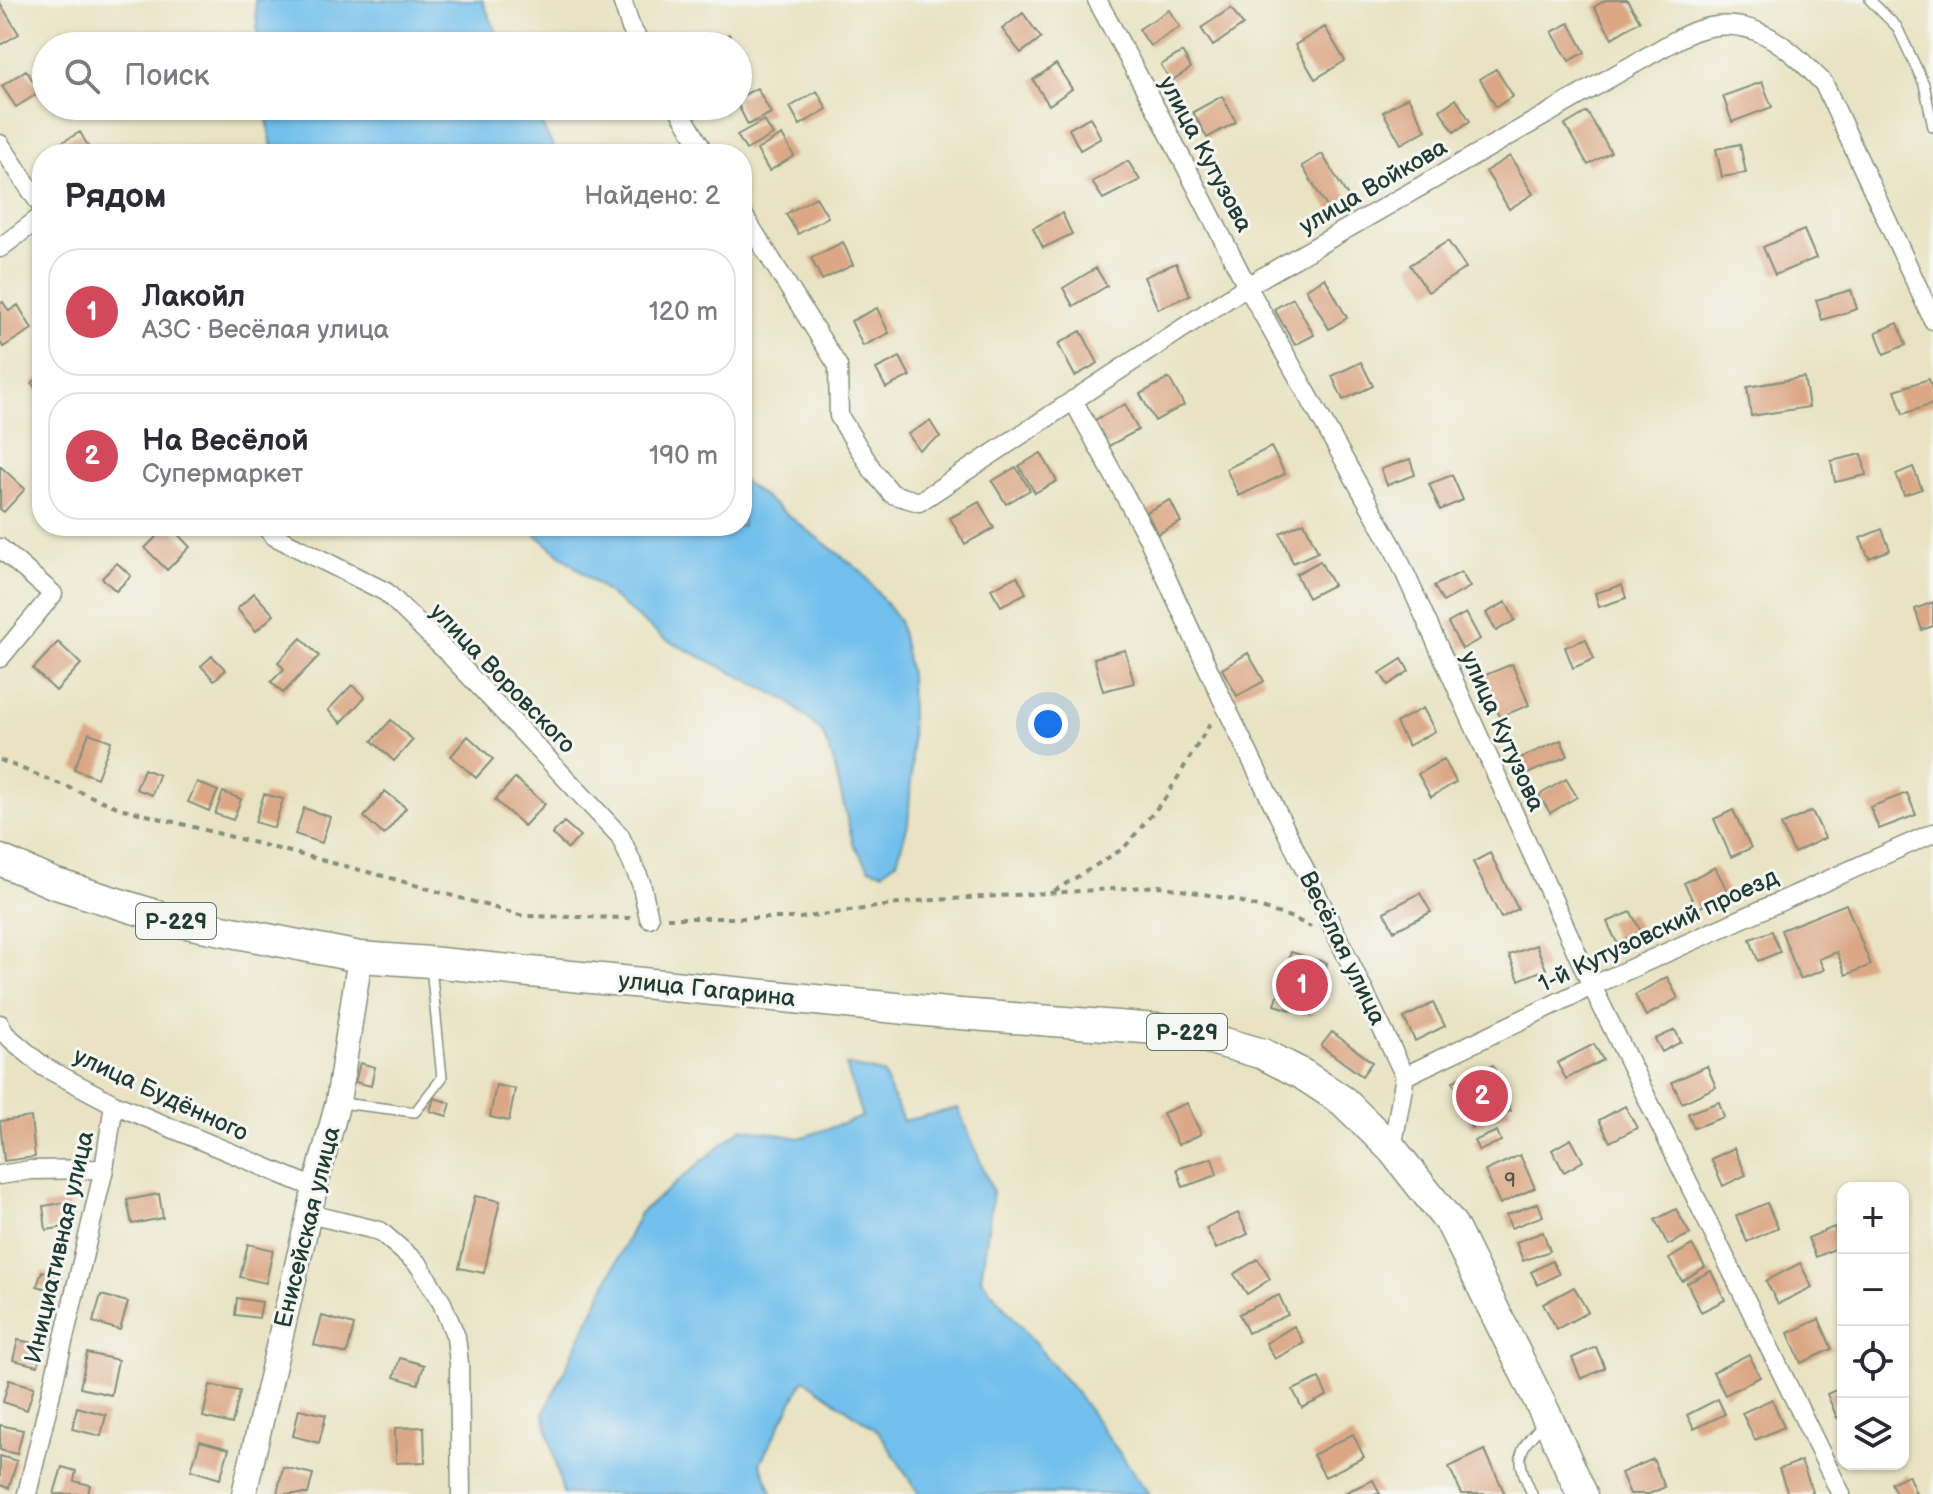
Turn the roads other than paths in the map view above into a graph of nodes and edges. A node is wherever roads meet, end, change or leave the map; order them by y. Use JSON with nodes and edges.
{"nodes":[{"id":1,"x":622,"y":0,"type":"edge"},
{"id":2,"x":1097,"y":0,"type":"edge"},
{"id":3,"x":1870,"y":0,"type":"edge"},
{"id":4,"x":633,"y":32,"type":"edge"},
{"id":5,"x":685,"y":120,"type":"edge"},
{"id":6,"x":1933,"y":127,"type":"edge"},
{"id":7,"x":0,"y":144,"type":"edge"},
{"id":8,"x":699,"y":144,"type":"edge"},
{"id":9,"x":32,"y":192,"type":"edge"},
{"id":10,"x":32,"y":224,"type":"edge"},
{"id":11,"x":752,"y":229,"type":"edge"},
{"id":12,"x":0,"y":248,"type":"edge"},
{"id":13,"x":1247,"y":286,"type":"junction"},
{"id":14,"x":1933,"y":320,"type":"edge"},
{"id":15,"x":1073,"y":400,"type":"junction"},
{"id":16,"x":274,"y":536,"type":"edge"},
{"id":17,"x":0,"y":548,"type":"edge"},
{"id":18,"x":0,"y":658,"type":"edge"},
{"id":19,"x":1933,"y":833,"type":"edge"},
{"id":20,"x":0,"y":860,"type":"edge"},
{"id":21,"x":649,"y":918,"type":"road end"},
{"id":22,"x":360,"y":957,"type":"junction"},
{"id":23,"x":430,"y":962,"type":"junction"},
{"id":24,"x":1592,"y":986,"type":"junction"},
{"id":25,"x":0,"y":1024,"type":"edge"},
{"id":26,"x":1405,"y":1076,"type":"junction"},
{"id":27,"x":338,"y":1102,"type":"junction"},
{"id":28,"x":114,"y":1104,"type":"junction"},
{"id":29,"x":1392,"y":1149,"type":"junction"},
{"id":30,"x":104,"y":1169,"type":"junction"},
{"id":31,"x":0,"y":1175,"type":"edge"},
{"id":32,"x":315,"y":1188,"type":"junction"},
{"id":33,"x":309,"y":1214,"type":"junction"},
{"id":34,"x":1548,"y":1419,"type":"junction"},
{"id":35,"x":27,"y":1494,"type":"edge"},
{"id":36,"x":244,"y":1494,"type":"edge"},
{"id":37,"x":461,"y":1494,"type":"edge"},
{"id":38,"x":1532,"y":1494,"type":"edge"},
{"id":39,"x":1582,"y":1494,"type":"edge"},
{"id":40,"x":1841,"y":1494,"type":"edge"}],
"edges":[{"from":1,"to":4,"type":"street"},
{"from":2,"to":13,"type":"street","name":"улица Кутузова"},
{"from":3,"to":6,"type":"lane"},
{"from":5,"to":8,"type":"street"},
{"from":7,"to":9,"type":"street"},
{"from":10,"to":12,"type":"street"},
{"from":11,"to":15,"type":"street","name":"улица Войкова"},
{"from":13,"to":14,"type":"street","name":"улица Войкова"},
{"from":13,"to":15,"type":"street","name":"улица Войкова"},
{"from":13,"to":24,"type":"street","name":"улица Кутузова"},
{"from":15,"to":26,"type":"street","name":"Весёлая улица"},
{"from":16,"to":21,"type":"street","name":"улица Воровского"},
{"from":17,"to":18,"type":"street"},
{"from":19,"to":24,"type":"street","name":"1-й Кутузовский проезд"},
{"from":20,"to":22,"type":"main road","name":"улица Гагарина","number":"Р-229"},
{"from":22,"to":23,"type":"main road","name":"улица Гагарина","number":"Р-229"},
{"from":22,"to":27,"type":"street","name":"Енисейская улица"},
{"from":23,"to":27,"type":"lane"},
{"from":23,"to":29,"type":"main road","name":"улица Гагарина","number":"Р-229"},
{"from":24,"to":26,"type":"street","name":"1-й Кутузовский проезд"},
{"from":24,"to":40,"type":"street","name":"улица Кутузова"},
{"from":25,"to":28,"type":"street","name":"улица Будённого"},
{"from":26,"to":29,"type":"street"},
{"from":27,"to":32,"type":"street","name":"Енисейская улица"},
{"from":28,"to":30,"type":"street","name":"Инициативная улица"},
{"from":28,"to":32,"type":"street","name":"улица Будённого"},
{"from":29,"to":34,"type":"main road","number":"Р-229"},
{"from":30,"to":31,"type":"street"},
{"from":30,"to":35,"type":"street","name":"Инициативная улица"},
{"from":32,"to":33,"type":"street","name":"Енисейская улица"},
{"from":33,"to":36,"type":"street","name":"Енисейская улица"},
{"from":33,"to":37,"type":"street"},
{"from":34,"to":38,"type":"lane"},
{"from":34,"to":39,"type":"main road","number":"Р-229"}]}
